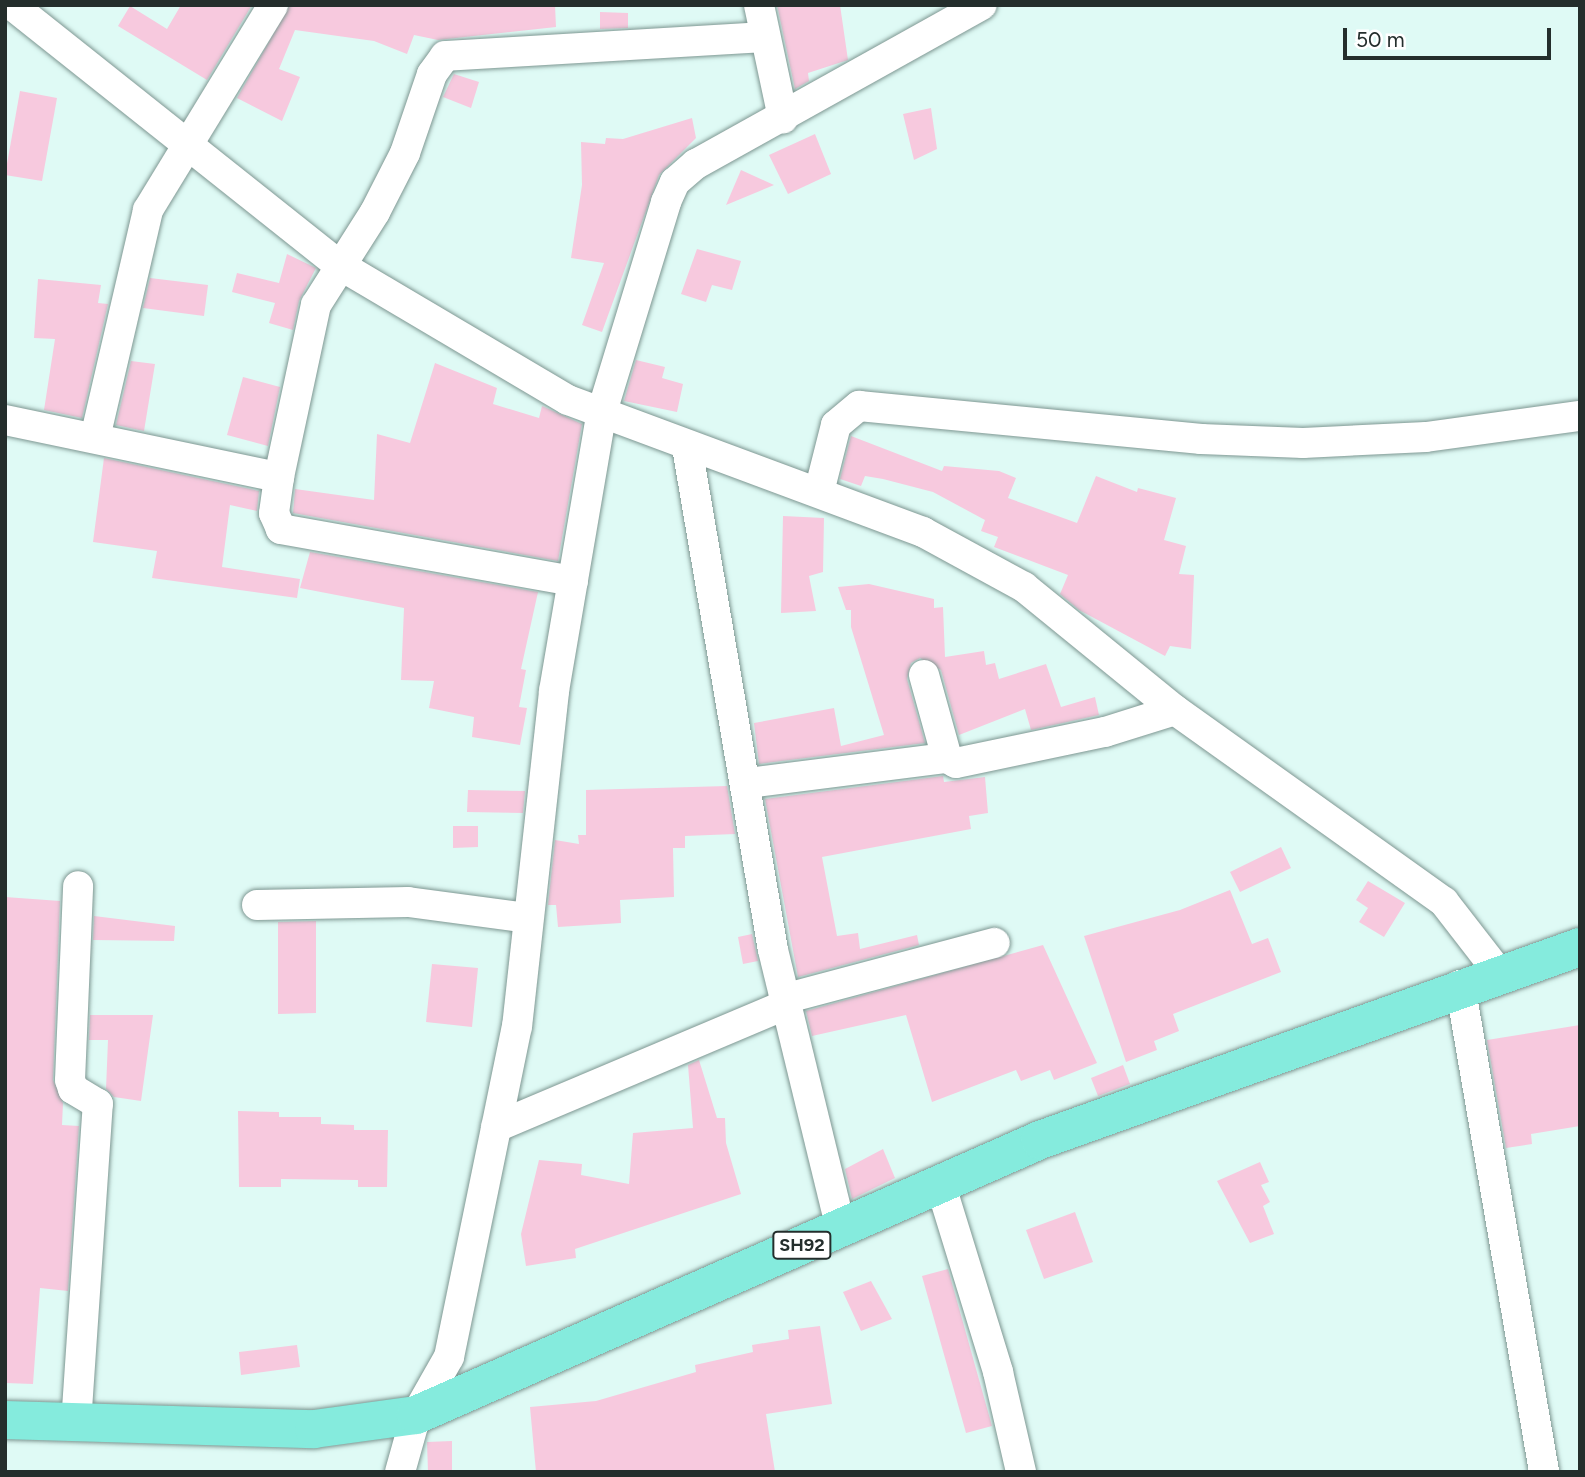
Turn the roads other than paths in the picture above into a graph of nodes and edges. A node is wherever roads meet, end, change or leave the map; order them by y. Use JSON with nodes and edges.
{"nodes":[{"id":1,"x":12,"y":5,"type":"edge"},
{"id":2,"x":273,"y":5,"type":"edge"},
{"id":3,"x":759,"y":5,"type":"edge"},
{"id":4,"x":982,"y":5,"type":"edge"},
{"id":5,"x":762,"y":37,"type":"junction"},
{"id":6,"x":783,"y":118,"type":"junction"},
{"id":7,"x":190,"y":149,"type":"junction"},
{"id":8,"x":338,"y":264,"type":"junction"},
{"id":9,"x":601,"y":415,"type":"junction"},
{"id":10,"x":1580,"y":416,"type":"edge"},
{"id":11,"x":5,"y":420,"type":"edge"},
{"id":12,"x":95,"y":438,"type":"junction"},
{"id":13,"x":687,"y":447,"type":"junction"},
{"id":14,"x":279,"y":477,"type":"junction"},
{"id":15,"x":819,"y":492,"type":"junction"},
{"id":16,"x":573,"y":581,"type":"junction"},
{"id":17,"x":924,"y":675,"type":"dead end"},
{"id":18,"x":1175,"y":710,"type":"junction"},
{"id":19,"x":947,"y":758,"type":"junction"},
{"id":20,"x":748,"y":783,"type":"junction"},
{"id":21,"x":78,"y":886,"type":"dead end"},
{"id":22,"x":257,"y":905,"type":"dead end"},
{"id":23,"x":528,"y":918,"type":"junction"},
{"id":24,"x":995,"y":943,"type":"dead end"},
{"id":25,"x":1580,"y":947,"type":"edge"},
{"id":26,"x":1499,"y":973,"type":"junction"},
{"id":27,"x":1461,"y":985,"type":"junction"},
{"id":28,"x":784,"y":1002,"type":"junction"},
{"id":29,"x":496,"y":1127,"type":"junction"},
{"id":30,"x":940,"y":1182,"type":"junction"},
{"id":31,"x":841,"y":1228,"type":"junction"},
{"id":32,"x":416,"y":1415,"type":"junction"},
{"id":33,"x":5,"y":1420,"type":"edge"},
{"id":34,"x":76,"y":1424,"type":"junction"},
{"id":35,"x":400,"y":1472,"type":"edge"},
{"id":36,"x":1021,"y":1472,"type":"edge"},
{"id":37,"x":1544,"y":1472,"type":"edge"}],
"edges":[{"from":1,"to":7,"type":"street"},
{"from":2,"to":7,"type":"street"},
{"from":3,"to":5,"type":"street"},
{"from":4,"to":6,"type":"street"},
{"from":5,"to":6,"type":"street"},
{"from":5,"to":8,"type":"street"},
{"from":6,"to":9,"type":"street"},
{"from":7,"to":8,"type":"street"},
{"from":7,"to":12,"type":"street"},
{"from":8,"to":9,"type":"street"},
{"from":8,"to":14,"type":"street"},
{"from":9,"to":13,"type":"street"},
{"from":9,"to":16,"type":"street"},
{"from":10,"to":15,"type":"street"},
{"from":11,"to":12,"type":"street"},
{"from":12,"to":14,"type":"street"},
{"from":13,"to":15,"type":"street"},
{"from":13,"to":20,"type":"street"},
{"from":14,"to":16,"type":"street"},
{"from":15,"to":18,"type":"street"},
{"from":16,"to":23,"type":"street"},
{"from":17,"to":19,"type":"street"},
{"from":18,"to":19,"type":"street"},
{"from":18,"to":26,"type":"street"},
{"from":19,"to":20,"type":"street"},
{"from":20,"to":28,"type":"street"},
{"from":21,"to":34,"type":"street"},
{"from":22,"to":23,"type":"street"},
{"from":23,"to":29,"type":"street"},
{"from":24,"to":28,"type":"street"},
{"from":25,"to":26,"type":"main road","number":"SH92"},
{"from":26,"to":27,"type":"main road","number":"SH92"},
{"from":27,"to":30,"type":"main road","number":"SH92"},
{"from":27,"to":37,"type":"street"},
{"from":28,"to":29,"type":"street"},
{"from":28,"to":31,"type":"street"},
{"from":29,"to":32,"type":"street"},
{"from":30,"to":31,"type":"main road","number":"SH92"},
{"from":30,"to":36,"type":"street"},
{"from":31,"to":32,"type":"main road","number":"SH92"},
{"from":32,"to":34,"type":"main road","number":"SH92"},
{"from":32,"to":35,"type":"street"},
{"from":33,"to":34,"type":"main road","number":"SH92"}]}
